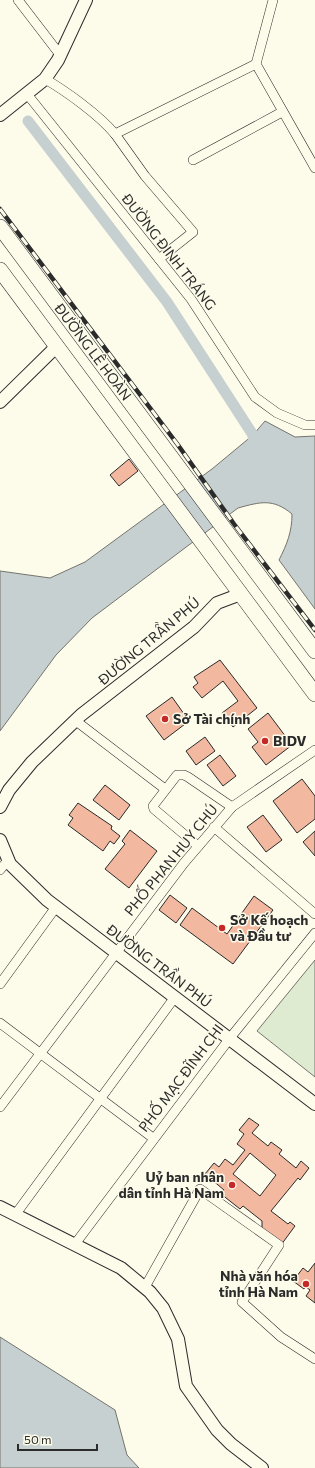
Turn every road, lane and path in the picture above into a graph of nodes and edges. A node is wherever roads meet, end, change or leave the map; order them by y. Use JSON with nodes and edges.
{"nodes":[{"id":1,"x":18,"y":0,"type":"edge"},
{"id":2,"x":86,"y":0,"type":"edge"},
{"id":3,"x":273,"y":0,"type":"edge"},
{"id":4,"x":61,"y":56,"type":"junction"},
{"id":5,"x":256,"y":64,"type":"junction"},
{"id":6,"x":45,"y":78,"type":"junction"},
{"id":7,"x":27,"y":94,"type":"junction"},
{"id":8,"x":282,"y":112,"type":"junction"},
{"id":9,"x":0,"y":115,"type":"edge"},
{"id":10,"x":115,"y":134,"type":"junction"},
{"id":11,"x":193,"y":160,"type":"dead end"},
{"id":12,"x":315,"y":168,"type":"edge"},
{"id":13,"x":0,"y":227,"type":"edge"},
{"id":14,"x":159,"y":259,"type":"junction"},
{"id":15,"x":0,"y":270,"type":"edge"},
{"id":16,"x":57,"y":346,"type":"junction"},
{"id":17,"x":0,"y":402,"type":"edge"},
{"id":18,"x":315,"y":425,"type":"edge"},
{"id":19,"x":262,"y":579,"type":"junction"},
{"id":20,"x":241,"y":594,"type":"junction"},
{"id":21,"x":315,"y":651,"type":"edge"},
{"id":22,"x":315,"y":694,"type":"edge"},
{"id":23,"x":76,"y":720,"type":"junction"},
{"id":24,"x":315,"y":750,"type":"edge"},
{"id":25,"x":165,"y":789,"type":"junction"},
{"id":26,"x":0,"y":807,"type":"edge"},
{"id":27,"x":232,"y":807,"type":"junction"},
{"id":28,"x":214,"y":827,"type":"junction"},
{"id":29,"x":0,"y":840,"type":"edge"},
{"id":30,"x":198,"y":846,"type":"junction"},
{"id":31,"x":8,"y":860,"type":"junction"},
{"id":32,"x":0,"y":870,"type":"edge"},
{"id":33,"x":56,"y":907,"type":"junction"},
{"id":34,"x":315,"y":914,"type":"edge"},
{"id":35,"x":315,"y":932,"type":"edge"},
{"id":36,"x":116,"y":952,"type":"junction"},
{"id":37,"x":0,"y":984,"type":"edge"},
{"id":38,"x":175,"y":997,"type":"junction"},
{"id":39,"x":0,"y":1023,"type":"edge"},
{"id":40,"x":230,"y":1038,"type":"junction"},
{"id":41,"x":39,"y":1054,"type":"junction"},
{"id":42,"x":100,"y":1098,"type":"junction"},
{"id":43,"x":315,"y":1104,"type":"edge"},
{"id":44,"x":0,"y":1106,"type":"edge"},
{"id":45,"x":153,"y":1138,"type":"junction"},
{"id":46,"x":0,"y":1207,"type":"edge"},
{"id":47,"x":15,"y":1215,"type":"junction"},
{"id":48,"x":75,"y":1244,"type":"junction"},
{"id":49,"x":145,"y":1287,"type":"junction"},
{"id":50,"x":315,"y":1360,"type":"edge"},
{"id":51,"x":262,"y":1468,"type":"edge"}],
"edges":[{"from":1,"to":4,"type":"street"},
{"from":2,"to":4,"type":"street"},
{"from":3,"to":5,"type":"street"},
{"from":4,"to":6,"type":"street"},
{"from":5,"to":8,"type":"street"},
{"from":5,"to":10,"type":"street"},
{"from":6,"to":7,"type":"street"},
{"from":6,"to":10,"type":"street"},
{"from":7,"to":9,"type":"street"},
{"from":7,"to":14,"type":"street","name":"ĐƯỜNG ĐINH TRÁNG"},
{"from":8,"to":11,"type":"street"},
{"from":8,"to":12,"type":"street"},
{"from":10,"to":14,"type":"street"},
{"from":13,"to":19,"type":"main road","name":"ĐƯỜNG LÊ HOÀN"},
{"from":14,"to":18,"type":"street","name":"ĐƯỜNG ĐINH TRÁNG"},
{"from":15,"to":16,"type":"main road","name":"ĐƯỜNG LÊ HOÀN"},
{"from":16,"to":17,"type":"street"},
{"from":16,"to":20,"type":"main road","name":"ĐƯỜNG LÊ HOÀN"},
{"from":19,"to":20,"type":"main road"},
{"from":19,"to":21,"type":"main road"},
{"from":20,"to":22,"type":"main road"},
{"from":20,"to":23,"type":"street","name":"ĐƯỜNG TRẦN PHÚ"},
{"from":23,"to":25,"type":"street"},
{"from":23,"to":26,"type":"street","name":"ĐƯỜNG TRẦN PHÚ"},
{"from":24,"to":27,"type":"street","name":"PHỐ PHAN HUY CHÚ"},
{"from":25,"to":27,"type":"street"},
{"from":25,"to":30,"type":"street"},
{"from":27,"to":28,"type":"street","name":"PHỐ PHAN HUY CHÚ"},
{"from":28,"to":30,"type":"street","name":"PHỐ PHAN HUY CHÚ"},
{"from":28,"to":34,"type":"street"},
{"from":29,"to":31,"type":"street","name":"ĐƯỜNG TRẦN PHÚ"},
{"from":30,"to":36,"type":"street","name":"PHỐ PHAN HUY CHÚ"},
{"from":31,"to":32,"type":"street"},
{"from":31,"to":33,"type":"street","name":"ĐƯỜNG TRẦN PHÚ"},
{"from":33,"to":36,"type":"street","name":"ĐƯỜNG TRẦN PHÚ"},
{"from":33,"to":37,"type":"street"},
{"from":35,"to":40,"type":"street","name":"PHỐ MẠC ĐĨNH CHI"},
{"from":36,"to":38,"type":"street","name":"ĐƯỜNG TRẦN PHÚ"},
{"from":36,"to":41,"type":"street","name":"PHỐ PHAN HUY CHÚ"},
{"from":38,"to":40,"type":"street","name":"ĐƯỜNG TRẦN PHÚ"},
{"from":38,"to":42,"type":"street"},
{"from":39,"to":41,"type":"street"},
{"from":40,"to":43,"type":"street","name":"ĐƯỜNG TRẦN PHÚ"},
{"from":40,"to":45,"type":"street","name":"PHỐ MẠC ĐĨNH CHI"},
{"from":41,"to":42,"type":"street"},
{"from":41,"to":44,"type":"street","name":"PHỐ PHAN HUY CHÚ"},
{"from":42,"to":45,"type":"street"},
{"from":42,"to":47,"type":"street"},
{"from":45,"to":48,"type":"street","name":"PHỐ MẠC ĐĨNH CHI"},
{"from":46,"to":47,"type":"street"},
{"from":47,"to":48,"type":"street"},
{"from":48,"to":49,"type":"street"},
{"from":49,"to":50,"type":"street"},
{"from":49,"to":51,"type":"street"}]}
